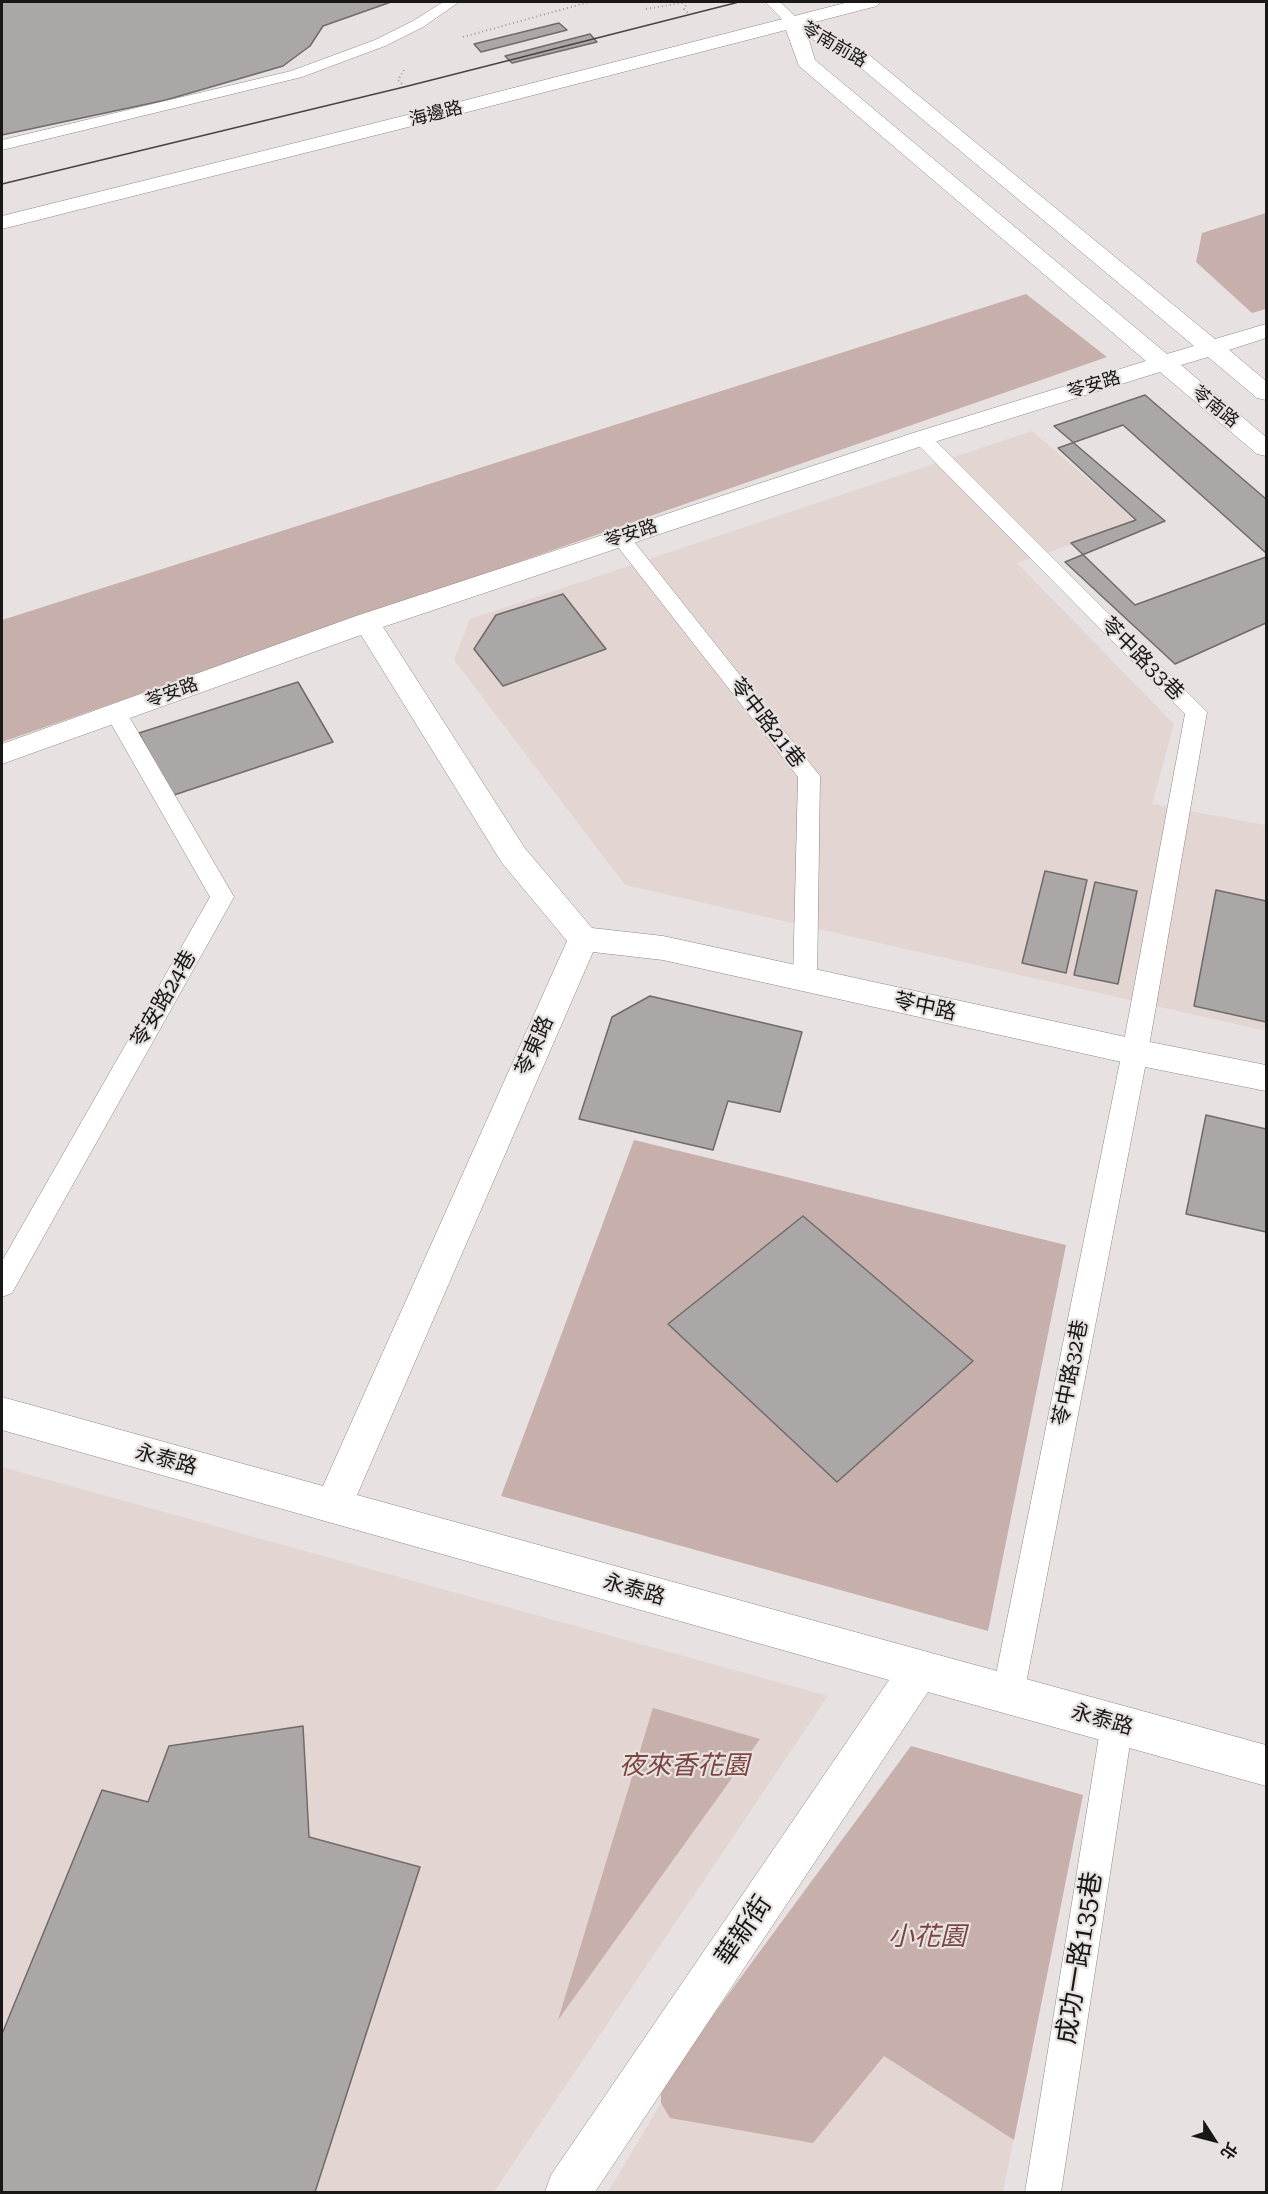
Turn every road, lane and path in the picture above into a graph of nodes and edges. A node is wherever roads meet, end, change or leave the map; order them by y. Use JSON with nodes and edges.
{"nodes":[{"id":1,"x":452,"y":2,"type":"edge"},
{"id":2,"x":687,"y":2,"type":"edge"},
{"id":3,"x":772,"y":2,"type":"edge"},
{"id":4,"x":870,"y":2,"type":"edge"},
{"id":5,"x":646,"y":9,"type":"dead end"},
{"id":6,"x":793,"y":22,"type":"junction"},
{"id":7,"x":2,"y":145,"type":"edge"},
{"id":8,"x":2,"y":222,"type":"edge"},
{"id":9,"x":1266,"y":331,"type":"edge"},
{"id":10,"x":1212,"y":348,"type":"junction"},
{"id":11,"x":1164,"y":365,"type":"junction"},
{"id":12,"x":1266,"y":393,"type":"edge"},
{"id":13,"x":922,"y":438,"type":"junction"},
{"id":14,"x":1266,"y":449,"type":"edge"},
{"id":15,"x":621,"y":538,"type":"junction"},
{"id":16,"x":366,"y":622,"type":"junction"},
{"id":17,"x":116,"y":713,"type":"junction"},
{"id":18,"x":2,"y":754,"type":"edge"},
{"id":19,"x":583,"y":939,"type":"junction"},
{"id":20,"x":805,"y":981,"type":"junction"},
{"id":21,"x":1135,"y":1052,"type":"junction"},
{"id":22,"x":1266,"y":1078,"type":"edge"},
{"id":23,"x":2,"y":1285,"type":"edge"},
{"id":24,"x":2,"y":1414,"type":"edge"},
{"id":25,"x":333,"y":1506,"type":"junction"},
{"id":26,"x":920,"y":1669,"type":"junction"},
{"id":27,"x":1008,"y":1694,"type":"junction"},
{"id":28,"x":1117,"y":1724,"type":"junction"},
{"id":29,"x":1266,"y":1766,"type":"edge"},
{"id":30,"x":568,"y":2193,"type":"edge"},
{"id":31,"x":1043,"y":2193,"type":"edge"}],
"edges":[{"from":1,"to":7,"type":"lane"},
{"from":2,"to":5,"type":"path"},
{"from":3,"to":6,"type":"lane"},
{"from":4,"to":6,"type":"street","name":"海邊路"},
{"from":6,"to":8,"type":"street","name":"海邊路"},
{"from":6,"to":10,"type":"street","name":"苓南前路"},
{"from":6,"to":11,"type":"street","name":"苓南前路"},
{"from":9,"to":10,"type":"street","name":"苓安路"},
{"from":10,"to":11,"type":"street","name":"苓安路"},
{"from":10,"to":12,"type":"street"},
{"from":11,"to":13,"type":"street","name":"苓安路"},
{"from":11,"to":14,"type":"street","name":"苓南路"},
{"from":13,"to":15,"type":"street","name":"苓安路"},
{"from":13,"to":21,"type":"lane","name":"苓中路33巷"},
{"from":15,"to":16,"type":"street","name":"苓安路"},
{"from":15,"to":20,"type":"lane","name":"苓中路21巷"},
{"from":16,"to":17,"type":"street","name":"苓安路"},
{"from":16,"to":19,"type":"street"},
{"from":17,"to":18,"type":"street","name":"苓安路"},
{"from":17,"to":23,"type":"lane","name":"苓安路24巷"},
{"from":19,"to":20,"type":"street","name":"苓中路"},
{"from":19,"to":25,"type":"street","name":"苓東路"},
{"from":20,"to":21,"type":"street","name":"苓中路"},
{"from":21,"to":22,"type":"street","name":"苓中路"},
{"from":21,"to":27,"type":"lane","name":"苓中路32巷"},
{"from":24,"to":25,"type":"street","name":"永泰路"},
{"from":25,"to":26,"type":"street","name":"永泰路"},
{"from":26,"to":27,"type":"street","name":"永泰路"},
{"from":26,"to":30,"type":"street","name":"華新街"},
{"from":27,"to":28,"type":"street","name":"永泰路"},
{"from":28,"to":29,"type":"street","name":"永泰路"},
{"from":28,"to":31,"type":"lane","name":"成功一路135巷"}]}
